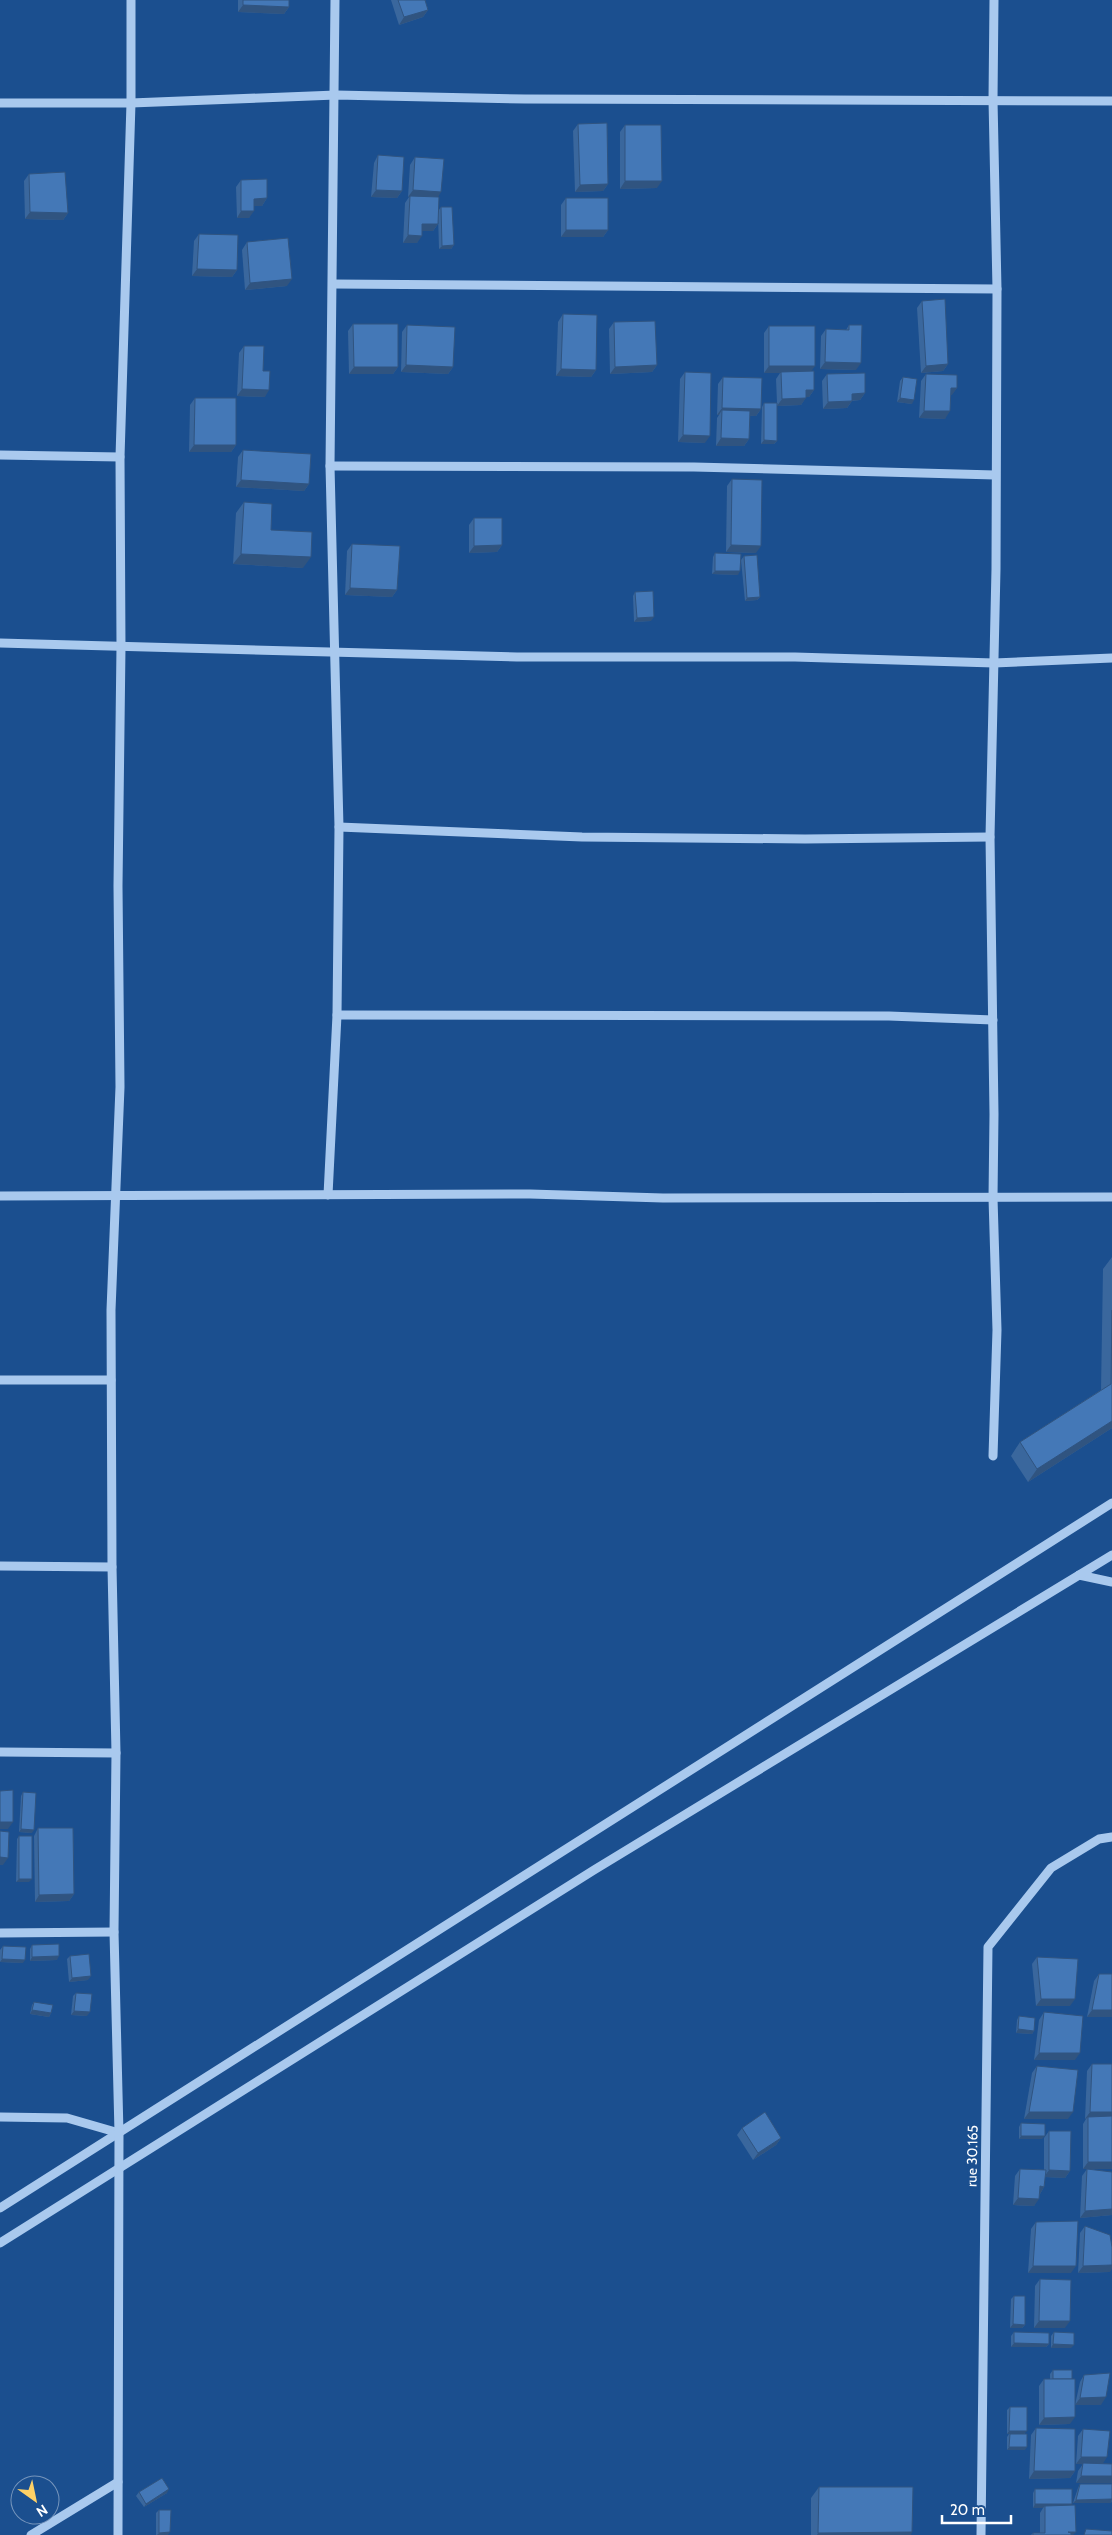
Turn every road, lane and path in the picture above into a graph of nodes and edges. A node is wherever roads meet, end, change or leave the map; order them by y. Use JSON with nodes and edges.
{"nodes":[{"id":1,"x":131,"y":0,"type":"edge"},
{"id":2,"x":335,"y":0,"type":"edge"},
{"id":3,"x":994,"y":0,"type":"edge"},
{"id":4,"x":336,"y":94,"type":"junction"},
{"id":5,"x":993,"y":100,"type":"junction"},
{"id":6,"x":1112,"y":101,"type":"edge"},
{"id":7,"x":0,"y":103,"type":"edge"},
{"id":8,"x":130,"y":103,"type":"junction"},
{"id":9,"x":333,"y":284,"type":"junction"},
{"id":10,"x":997,"y":289,"type":"junction"},
{"id":11,"x":0,"y":455,"type":"edge"},
{"id":12,"x":120,"y":457,"type":"junction"},
{"id":13,"x":330,"y":466,"type":"junction"},
{"id":14,"x":995,"y":474,"type":"junction"},
{"id":15,"x":0,"y":643,"type":"edge"},
{"id":16,"x":121,"y":648,"type":"junction"},
{"id":17,"x":335,"y":653,"type":"junction"},
{"id":18,"x":1112,"y":658,"type":"edge"},
{"id":19,"x":994,"y":663,"type":"junction"},
{"id":20,"x":339,"y":828,"type":"junction"},
{"id":21,"x":990,"y":836,"type":"junction"},
{"id":22,"x":337,"y":1015,"type":"junction"},
{"id":23,"x":993,"y":1020,"type":"junction"},
{"id":24,"x":117,"y":1195,"type":"junction"},
{"id":25,"x":328,"y":1195,"type":"junction"},
{"id":26,"x":0,"y":1196,"type":"edge"},
{"id":27,"x":1112,"y":1197,"type":"edge"},
{"id":28,"x":993,"y":1198,"type":"junction"},
{"id":29,"x":0,"y":1380,"type":"edge"},
{"id":30,"x":111,"y":1380,"type":"junction"},
{"id":31,"x":993,"y":1456,"type":"dead end"},
{"id":32,"x":1112,"y":1503,"type":"edge"},
{"id":33,"x":1112,"y":1555,"type":"edge"},
{"id":34,"x":0,"y":1566,"type":"edge"},
{"id":35,"x":112,"y":1568,"type":"junction"},
{"id":36,"x":1079,"y":1576,"type":"junction"},
{"id":37,"x":1112,"y":1582,"type":"edge"},
{"id":38,"x":0,"y":1752,"type":"edge"},
{"id":39,"x":116,"y":1753,"type":"junction"},
{"id":40,"x":1112,"y":1837,"type":"edge"},
{"id":41,"x":114,"y":1932,"type":"junction"},
{"id":42,"x":0,"y":1933,"type":"edge"},
{"id":43,"x":0,"y":2117,"type":"edge"},
{"id":44,"x":119,"y":2133,"type":"junction"},
{"id":45,"x":118,"y":2168,"type":"junction"},
{"id":46,"x":0,"y":2208,"type":"edge"},
{"id":47,"x":0,"y":2243,"type":"edge"},
{"id":48,"x":118,"y":2482,"type":"junction"},
{"id":49,"x":31,"y":2535,"type":"edge"},
{"id":50,"x":118,"y":2535,"type":"edge"},
{"id":51,"x":981,"y":2535,"type":"edge"}],
"edges":[{"from":1,"to":8,"type":"street"},
{"from":2,"to":4,"type":"street"},
{"from":3,"to":5,"type":"street"},
{"from":4,"to":5,"type":"street"},
{"from":4,"to":8,"type":"street"},
{"from":4,"to":9,"type":"street"},
{"from":5,"to":6,"type":"street"},
{"from":5,"to":10,"type":"street"},
{"from":7,"to":8,"type":"street"},
{"from":8,"to":12,"type":"street"},
{"from":9,"to":10,"type":"street"},
{"from":9,"to":13,"type":"street"},
{"from":10,"to":14,"type":"street"},
{"from":11,"to":12,"type":"street"},
{"from":12,"to":16,"type":"street"},
{"from":13,"to":14,"type":"street"},
{"from":13,"to":17,"type":"street"},
{"from":14,"to":19,"type":"street"},
{"from":15,"to":16,"type":"street"},
{"from":16,"to":17,"type":"street"},
{"from":16,"to":24,"type":"street"},
{"from":17,"to":19,"type":"street"},
{"from":17,"to":20,"type":"street"},
{"from":18,"to":19,"type":"street"},
{"from":19,"to":21,"type":"street"},
{"from":20,"to":21,"type":"street"},
{"from":20,"to":22,"type":"street"},
{"from":21,"to":23,"type":"street"},
{"from":22,"to":23,"type":"street"},
{"from":22,"to":25,"type":"street"},
{"from":23,"to":28,"type":"street"},
{"from":24,"to":25,"type":"street"},
{"from":24,"to":26,"type":"street"},
{"from":24,"to":30,"type":"street"},
{"from":25,"to":28,"type":"street"},
{"from":27,"to":28,"type":"street"},
{"from":28,"to":31,"type":"street"},
{"from":29,"to":30,"type":"street"},
{"from":30,"to":35,"type":"street"},
{"from":32,"to":44,"type":"street"},
{"from":33,"to":36,"type":"street"},
{"from":34,"to":35,"type":"street"},
{"from":35,"to":39,"type":"street"},
{"from":36,"to":37,"type":"street"},
{"from":36,"to":45,"type":"street"},
{"from":38,"to":39,"type":"street"},
{"from":39,"to":41,"type":"street"},
{"from":40,"to":51,"type":"street","name":"rue 30.165"},
{"from":41,"to":42,"type":"street"},
{"from":41,"to":44,"type":"street"},
{"from":43,"to":44,"type":"street"},
{"from":44,"to":45,"type":"street"},
{"from":44,"to":46,"type":"street"},
{"from":45,"to":47,"type":"street"},
{"from":45,"to":48,"type":"street"},
{"from":48,"to":49,"type":"street"},
{"from":48,"to":50,"type":"street"}]}
